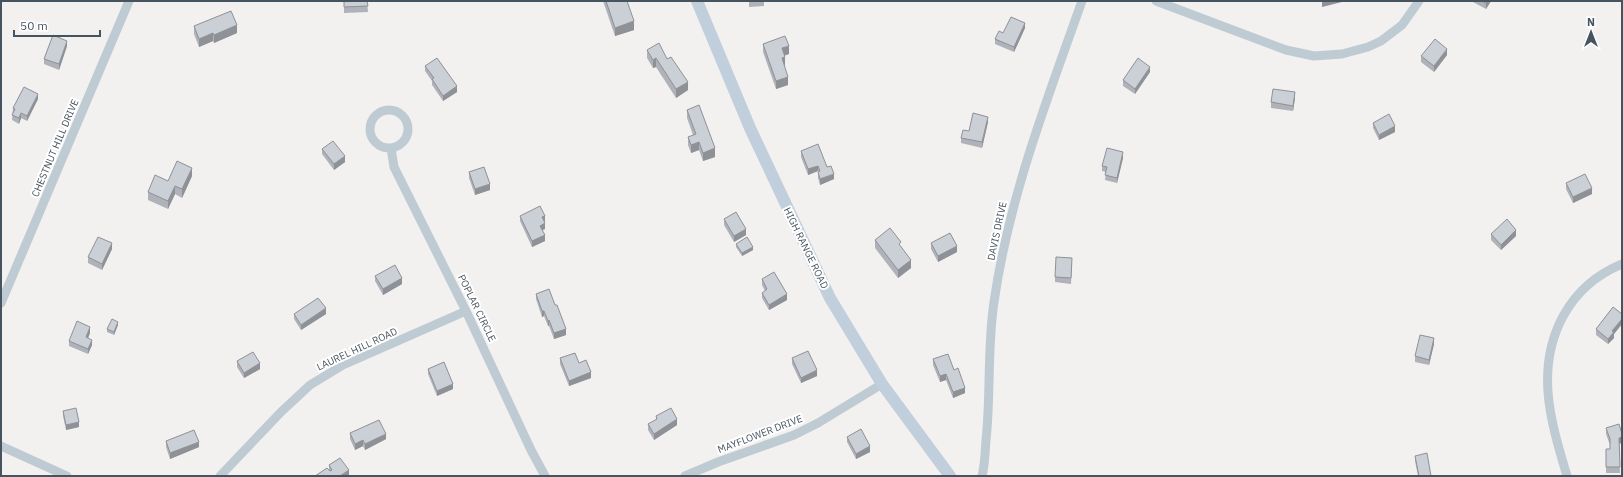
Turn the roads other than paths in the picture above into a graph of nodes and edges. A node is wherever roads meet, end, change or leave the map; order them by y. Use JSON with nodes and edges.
{"nodes":[{"id":1,"x":129,"y":1,"type":"edge"},
{"id":2,"x":697,"y":1,"type":"edge"},
{"id":3,"x":1082,"y":1,"type":"edge"},
{"id":4,"x":1156,"y":1,"type":"edge"},
{"id":5,"x":1419,"y":1,"type":"edge"},
{"id":6,"x":391,"y":148,"type":"junction"},
{"id":7,"x":1622,"y":264,"type":"edge"},
{"id":8,"x":1,"y":303,"type":"edge"},
{"id":9,"x":466,"y":311,"type":"junction"},
{"id":10,"x":882,"y":384,"type":"junction"},
{"id":11,"x":1,"y":446,"type":"edge"},
{"id":12,"x":68,"y":476,"type":"edge"},
{"id":13,"x":220,"y":476,"type":"edge"},
{"id":14,"x":545,"y":476,"type":"edge"},
{"id":15,"x":685,"y":476,"type":"edge"},
{"id":16,"x":950,"y":476,"type":"edge"},
{"id":17,"x":982,"y":476,"type":"edge"},
{"id":18,"x":1567,"y":476,"type":"edge"}],
"edges":[{"from":1,"to":8,"type":"street","name":"CHESTNUT HILL DRIVE"},
{"from":2,"to":10,"type":"street","name":"HIGH RANGE ROAD"},
{"from":3,"to":17,"type":"street","name":"DAVIS DRIVE"},
{"from":4,"to":5,"type":"street"},
{"from":6,"to":6,"type":"street"},
{"from":6,"to":9,"type":"street","name":"POPLAR CIRCLE"},
{"from":7,"to":18,"type":"street"},
{"from":9,"to":13,"type":"street","name":"LAUREL HILL ROAD"},
{"from":9,"to":14,"type":"street","name":"POPLAR CIRCLE"},
{"from":10,"to":15,"type":"street","name":"MAYFLOWER DRIVE"},
{"from":10,"to":16,"type":"street","name":"HIGH RANGE ROAD"},
{"from":11,"to":12,"type":"street"}]}
